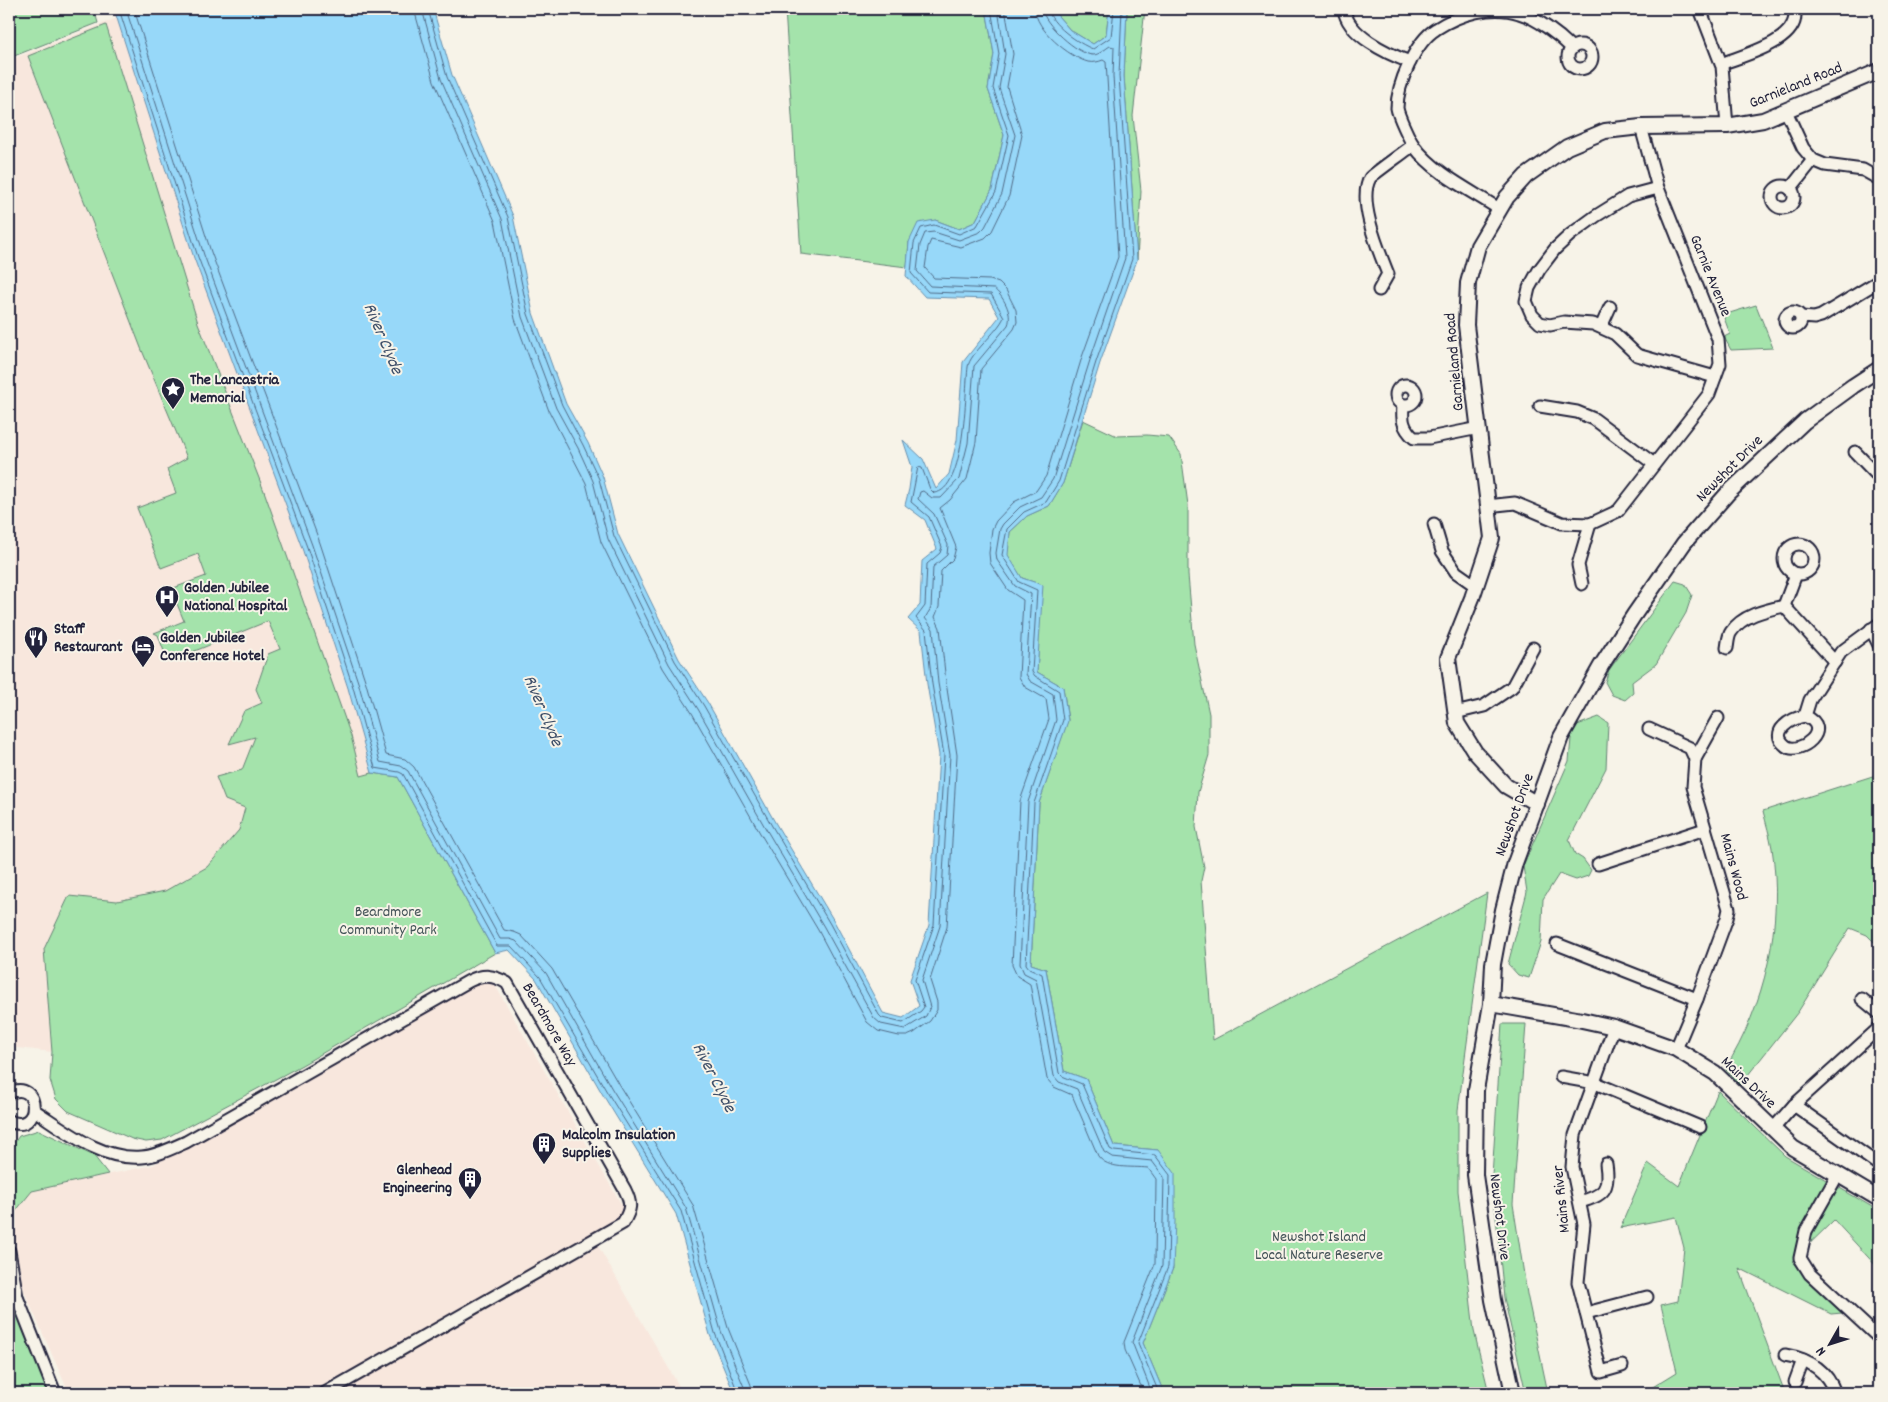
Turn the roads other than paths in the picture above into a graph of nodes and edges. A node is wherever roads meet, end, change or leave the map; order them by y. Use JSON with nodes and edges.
{"nodes":[{"id":1,"x":1344,"y":9,"type":"edge"},
{"id":2,"x":1700,"y":9,"type":"edge"},
{"id":3,"x":1794,"y":9,"type":"edge"},
{"id":4,"x":1507,"y":10,"type":"edge"},
{"id":5,"x":1572,"y":48,"type":"dead end"},
{"id":6,"x":1410,"y":62,"type":"junction"},
{"id":7,"x":1721,"y":64,"type":"junction"},
{"id":8,"x":1879,"y":71,"type":"edge"},
{"id":9,"x":1786,"y":111,"type":"junction"},
{"id":10,"x":1727,"y":126,"type":"junction"},
{"id":11,"x":1641,"y":128,"type":"junction"},
{"id":12,"x":1413,"y":145,"type":"junction"},
{"id":13,"x":1813,"y":160,"type":"junction"},
{"id":14,"x":1879,"y":178,"type":"edge"},
{"id":15,"x":1658,"y":188,"type":"junction"},
{"id":16,"x":1790,"y":189,"type":"dead end"},
{"id":17,"x":1499,"y":209,"type":"junction"},
{"id":18,"x":1879,"y":281,"type":"edge"},
{"id":19,"x":1379,"y":290,"type":"dead end"},
{"id":20,"x":1610,"y":307,"type":"dead end"},
{"id":21,"x":1801,"y":317,"type":"dead end"},
{"id":22,"x":1601,"y":327,"type":"junction"},
{"id":23,"x":1879,"y":369,"type":"edge"},
{"id":24,"x":1715,"y":377,"type":"junction"},
{"id":25,"x":1403,"y":404,"type":"dead end"},
{"id":26,"x":1540,"y":406,"type":"dead end"},
{"id":27,"x":1479,"y":428,"type":"junction"},
{"id":28,"x":1855,"y":452,"type":"dead end"},
{"id":29,"x":1654,"y":464,"type":"junction"},
{"id":30,"x":1879,"y":477,"type":"edge"},
{"id":31,"x":1487,"y":506,"type":"junction"},
{"id":32,"x":1434,"y":524,"type":"dead end"},
{"id":33,"x":1590,"y":524,"type":"junction"},
{"id":34,"x":1796,"y":574,"type":"dead end"},
{"id":35,"x":1582,"y":584,"type":"dead end"},
{"id":36,"x":1476,"y":586,"type":"junction"},
{"id":37,"x":1784,"y":606,"type":"junction"},
{"id":38,"x":1875,"y":626,"type":"edge"},
{"id":39,"x":1879,"y":645,"type":"edge"},
{"id":40,"x":1533,"y":648,"type":"dead end"},
{"id":41,"x":1727,"y":648,"type":"dead end"},
{"id":42,"x":1835,"y":662,"type":"junction"},
{"id":43,"x":1455,"y":713,"type":"junction"},
{"id":44,"x":1805,"y":716,"type":"dead end"},
{"id":45,"x":1718,"y":718,"type":"dead end"},
{"id":46,"x":1649,"y":730,"type":"dead end"},
{"id":47,"x":1695,"y":759,"type":"junction"},
{"id":48,"x":1537,"y":804,"type":"junction"},
{"id":49,"x":1705,"y":829,"type":"junction"},
{"id":50,"x":1598,"y":864,"type":"dead end"},
{"id":51,"x":1557,"y":944,"type":"dead end"},
{"id":52,"x":1697,"y":999,"type":"junction"},
{"id":53,"x":1862,"y":999,"type":"dead end"},
{"id":54,"x":1491,"y":1004,"type":"junction"},
{"id":55,"x":1879,"y":1013,"type":"edge"},
{"id":56,"x":1614,"y":1027,"type":"junction"},
{"id":57,"x":1879,"y":1028,"type":"edge"},
{"id":58,"x":1676,"y":1049,"type":"junction"},
{"id":59,"x":1561,"y":1077,"type":"dead end"},
{"id":60,"x":1595,"y":1083,"type":"junction"},
{"id":61,"x":9,"y":1093,"type":"edge"},
{"id":62,"x":1794,"y":1105,"type":"junction"},
{"id":63,"x":34,"y":1110,"type":"junction"},
{"id":64,"x":9,"y":1122,"type":"edge"},
{"id":65,"x":1700,"y":1127,"type":"dead end"},
{"id":66,"x":1773,"y":1129,"type":"junction"},
{"id":67,"x":1606,"y":1164,"type":"dead end"},
{"id":68,"x":1879,"y":1165,"type":"edge"},
{"id":69,"x":1837,"y":1176,"type":"junction"},
{"id":70,"x":1879,"y":1199,"type":"edge"},
{"id":71,"x":1580,"y":1202,"type":"junction"},
{"id":72,"x":9,"y":1251,"type":"edge"},
{"id":73,"x":1647,"y":1297,"type":"dead end"},
{"id":74,"x":1586,"y":1313,"type":"junction"},
{"id":75,"x":1879,"y":1338,"type":"edge"},
{"id":76,"x":1785,"y":1356,"type":"dead end"},
{"id":77,"x":1803,"y":1360,"type":"junction"},
{"id":78,"x":1622,"y":1366,"type":"dead end"},
{"id":79,"x":1795,"y":1382,"type":"dead end"},
{"id":80,"x":55,"y":1393,"type":"edge"},
{"id":81,"x":325,"y":1393,"type":"edge"},
{"id":82,"x":1513,"y":1393,"type":"edge"},
{"id":83,"x":1835,"y":1393,"type":"edge"}],
"edges":[{"from":1,"to":6,"type":"street"},
{"from":2,"to":7,"type":"street"},
{"from":3,"to":7,"type":"street"},
{"from":4,"to":5,"type":"street"},
{"from":4,"to":6,"type":"street"},
{"from":6,"to":12,"type":"street"},
{"from":7,"to":10,"type":"street"},
{"from":8,"to":9,"type":"street","name":"Garnieland Road"},
{"from":9,"to":10,"type":"street","name":"Garnieland Road"},
{"from":9,"to":13,"type":"street"},
{"from":10,"to":11,"type":"street","name":"Garnieland Road"},
{"from":11,"to":15,"type":"street","name":"Garnie Avenue"},
{"from":11,"to":17,"type":"street","name":"Garnieland Road"},
{"from":12,"to":17,"type":"street"},
{"from":12,"to":19,"type":"street"},
{"from":13,"to":14,"type":"street"},
{"from":13,"to":16,"type":"street"},
{"from":15,"to":22,"type":"street"},
{"from":15,"to":24,"type":"street","name":"Garnie Avenue"},
{"from":17,"to":27,"type":"street","name":"Garnieland Road"},
{"from":18,"to":21,"type":"street"},
{"from":20,"to":22,"type":"street"},
{"from":22,"to":24,"type":"street"},
{"from":23,"to":48,"type":"street","name":"Newshot Drive"},
{"from":24,"to":29,"type":"street","name":"Garnie Avenue"},
{"from":25,"to":27,"type":"street"},
{"from":26,"to":29,"type":"street"},
{"from":27,"to":31,"type":"street","name":"Garnieland Road"},
{"from":28,"to":30,"type":"street"},
{"from":29,"to":33,"type":"street","name":"Garnie Avenue"},
{"from":31,"to":33,"type":"street","name":"Garnie Avenue"},
{"from":31,"to":36,"type":"street","name":"Garnieland Road"},
{"from":32,"to":36,"type":"street"},
{"from":33,"to":35,"type":"street"},
{"from":34,"to":37,"type":"street"},
{"from":36,"to":43,"type":"street","name":"Garnieland Road"},
{"from":37,"to":41,"type":"street"},
{"from":37,"to":42,"type":"street"},
{"from":38,"to":39,"type":"street"},
{"from":38,"to":42,"type":"street"},
{"from":40,"to":43,"type":"street"},
{"from":42,"to":44,"type":"street"},
{"from":43,"to":48,"type":"street","name":"Garnieland Road"},
{"from":45,"to":47,"type":"street"},
{"from":46,"to":47,"type":"street"},
{"from":47,"to":49,"type":"street","name":"Mains Wood"},
{"from":48,"to":54,"type":"street","name":"Newshot Drive"},
{"from":49,"to":50,"type":"street","name":"Mains Wood"},
{"from":49,"to":52,"type":"street","name":"Mains Wood"},
{"from":51,"to":52,"type":"street"},
{"from":52,"to":58,"type":"street","name":"Mains Wood"},
{"from":53,"to":55,"type":"street"},
{"from":54,"to":56,"type":"street","name":"Mains Drive"},
{"from":54,"to":82,"type":"street","name":"Newshot Drive"},
{"from":56,"to":58,"type":"street","name":"Mains Drive"},
{"from":56,"to":60,"type":"street","name":"Mains River"},
{"from":57,"to":62,"type":"street"},
{"from":58,"to":66,"type":"street","name":"Mains Drive"},
{"from":59,"to":60,"type":"street"},
{"from":60,"to":65,"type":"street"},
{"from":60,"to":71,"type":"street","name":"Mains River"},
{"from":61,"to":63,"type":"street"},
{"from":62,"to":66,"type":"street"},
{"from":62,"to":68,"type":"street"},
{"from":63,"to":64,"type":"street"},
{"from":63,"to":81,"type":"street","name":"Beardmore Way"},
{"from":66,"to":69,"type":"street","name":"Mains Drive"},
{"from":67,"to":71,"type":"street"},
{"from":69,"to":70,"type":"street","name":"Mains Drive"},
{"from":69,"to":75,"type":"street"},
{"from":71,"to":74,"type":"street","name":"Mains River"},
{"from":72,"to":80,"type":"street"},
{"from":73,"to":74,"type":"street"},
{"from":74,"to":78,"type":"street","name":"Mains River"},
{"from":76,"to":77,"type":"street"},
{"from":77,"to":79,"type":"street"},
{"from":77,"to":83,"type":"street"}]}
